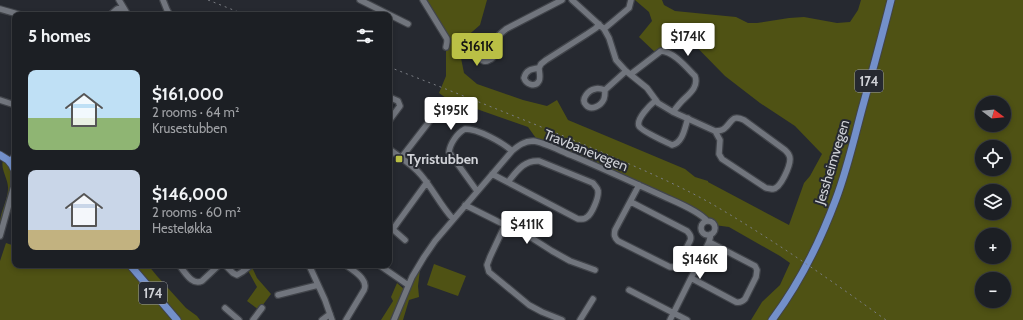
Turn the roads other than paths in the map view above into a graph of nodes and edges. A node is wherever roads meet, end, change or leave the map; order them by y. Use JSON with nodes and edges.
{"nodes":[{"id":1,"x":119,"y":0,"type":"edge"},
{"id":2,"x":163,"y":0,"type":"edge"},
{"id":3,"x":360,"y":0,"type":"edge"},
{"id":4,"x":423,"y":0,"type":"edge"},
{"id":5,"x":562,"y":0,"type":"edge"},
{"id":6,"x":572,"y":0,"type":"edge"},
{"id":7,"x":632,"y":0,"type":"edge"},
{"id":8,"x":891,"y":0,"type":"edge"},
{"id":9,"x":123,"y":7,"type":"junction"},
{"id":10,"x":0,"y":9,"type":"edge"},
{"id":11,"x":12,"y":12,"type":"edge"},
{"id":12,"x":114,"y":12,"type":"edge"},
{"id":13,"x":126,"y":12,"type":"edge"},
{"id":14,"x":168,"y":12,"type":"edge"},
{"id":15,"x":384,"y":12,"type":"edge"},
{"id":16,"x":392,"y":16,"type":"edge"},
{"id":17,"x":408,"y":24,"type":"dead end"},
{"id":18,"x":599,"y":24,"type":"junction"},
{"id":19,"x":604,"y":28,"type":"junction"},
{"id":20,"x":496,"y":41,"type":"dead end"},
{"id":21,"x":446,"y":47,"type":"dead end"},
{"id":22,"x":539,"y":68,"type":"dead end"},
{"id":23,"x":629,"y":72,"type":"junction"},
{"id":24,"x":605,"y":90,"type":"dead end"},
{"id":25,"x":392,"y":99,"type":"edge"},
{"id":26,"x":0,"y":100,"type":"edge"},
{"id":27,"x":656,"y":100,"type":"junction"},
{"id":28,"x":12,"y":104,"type":"edge"},
{"id":29,"x":673,"y":112,"type":"junction"},
{"id":30,"x":392,"y":117,"type":"edge"},
{"id":31,"x":432,"y":118,"type":"dead end"},
{"id":32,"x":688,"y":118,"type":"junction"},
{"id":33,"x":715,"y":131,"type":"junction"},
{"id":34,"x":392,"y":151,"type":"edge"},
{"id":35,"x":512,"y":151,"type":"junction"},
{"id":36,"x":0,"y":154,"type":"edge"},
{"id":37,"x":12,"y":156,"type":"edge"},
{"id":38,"x":401,"y":158,"type":"junction"},
{"id":39,"x":12,"y":165,"type":"edge"},
{"id":40,"x":492,"y":174,"type":"junction"},
{"id":41,"x":426,"y":182,"type":"junction"},
{"id":42,"x":508,"y":182,"type":"junction"},
{"id":43,"x":639,"y":185,"type":"junction"},
{"id":44,"x":477,"y":191,"type":"junction"},
{"id":45,"x":12,"y":195,"type":"edge"},
{"id":46,"x":631,"y":202,"type":"junction"},
{"id":47,"x":465,"y":205,"type":"junction"},
{"id":48,"x":453,"y":219,"type":"junction"},
{"id":49,"x":707,"y":221,"type":"junction"},
{"id":50,"x":505,"y":225,"type":"junction"},
{"id":51,"x":392,"y":227,"type":"edge"},
{"id":52,"x":392,"y":229,"type":"edge"},
{"id":53,"x":711,"y":234,"type":"junction"},
{"id":54,"x":0,"y":236,"type":"edge"},
{"id":55,"x":405,"y":240,"type":"dead end"},
{"id":56,"x":709,"y":242,"type":"junction"},
{"id":57,"x":133,"y":268,"type":"edge"},
{"id":58,"x":182,"y":268,"type":"edge"},
{"id":59,"x":216,"y":268,"type":"edge"},
{"id":60,"x":228,"y":268,"type":"edge"},
{"id":61,"x":247,"y":268,"type":"edge"},
{"id":62,"x":310,"y":268,"type":"edge"},
{"id":63,"x":350,"y":268,"type":"edge"},
{"id":64,"x":383,"y":268,"type":"edge"},
{"id":65,"x":595,"y":270,"type":"dead end"},
{"id":66,"x":691,"y":278,"type":"junction"},
{"id":67,"x":318,"y":285,"type":"junction"},
{"id":68,"x":408,"y":285,"type":"junction"},
{"id":69,"x":629,"y":290,"type":"dead end"},
{"id":70,"x":278,"y":295,"type":"dead end"},
{"id":71,"x":593,"y":299,"type":"dead end"},
{"id":72,"x":225,"y":308,"type":"dead end"},
{"id":73,"x":262,"y":308,"type":"dead end"},
{"id":74,"x":674,"y":313,"type":"junction"},
{"id":75,"x":331,"y":317,"type":"edge"},
{"id":76,"x":177,"y":320,"type":"edge"},
{"id":77,"x":239,"y":320,"type":"edge"},
{"id":78,"x":253,"y":320,"type":"edge"},
{"id":79,"x":322,"y":320,"type":"edge"},
{"id":80,"x":346,"y":320,"type":"edge"},
{"id":81,"x":394,"y":320,"type":"edge"},
{"id":82,"x":562,"y":320,"type":"edge"},
{"id":83,"x":580,"y":320,"type":"edge"},
{"id":84,"x":670,"y":320,"type":"edge"},
{"id":85,"x":687,"y":320,"type":"edge"},
{"id":86,"x":772,"y":320,"type":"edge"}],
"edges":[{"from":1,"to":9,"type":"street"},
{"from":2,"to":14,"type":"street"},
{"from":3,"to":15,"type":"street"},
{"from":4,"to":21,"type":"street"},
{"from":5,"to":20,"type":"street"},
{"from":6,"to":18,"type":"street"},
{"from":7,"to":19,"type":"street"},
{"from":8,"to":86,"type":"main road","name":"Jessheimvegen","number":"174"},
{"from":9,"to":12,"type":"street"},
{"from":9,"to":13,"type":"street"},
{"from":10,"to":11,"type":"street"},
{"from":16,"to":17,"type":"street"},
{"from":18,"to":19,"type":"street"},
{"from":18,"to":22,"type":"street"},
{"from":19,"to":23,"type":"street"},
{"from":23,"to":24,"type":"street"},
{"from":23,"to":27,"type":"street"},
{"from":23,"to":29,"type":"street"},
{"from":25,"to":30,"type":"street"},
{"from":26,"to":28,"type":"street"},
{"from":27,"to":29,"type":"street"},
{"from":27,"to":32,"type":"street"},
{"from":29,"to":32,"type":"street"},
{"from":31,"to":38,"type":"street"},
{"from":32,"to":33,"type":"street"},
{"from":33,"to":33,"type":"street"},
{"from":34,"to":38,"type":"street"},
{"from":35,"to":40,"type":"street","name":"Travbanevegen"},
{"from":35,"to":43,"type":"street","name":"Travbanevegen"},
{"from":35,"to":44,"type":"street"},
{"from":36,"to":37,"type":"main road"},
{"from":36,"to":39,"type":"main road"},
{"from":38,"to":41,"type":"street"},
{"from":40,"to":42,"type":"street"},
{"from":40,"to":44,"type":"street","name":"Travbanevegen"},
{"from":41,"to":48,"type":"street"},
{"from":41,"to":51,"type":"street"},
{"from":42,"to":42,"type":"street"},
{"from":43,"to":46,"type":"street"},
{"from":43,"to":49,"type":"street","name":"Travbanevegen"},
{"from":44,"to":47,"type":"street","name":"Travbanevegen"},
{"from":45,"to":54,"type":"street"},
{"from":46,"to":46,"type":"street"},
{"from":47,"to":48,"type":"street","name":"Travbanevegen"},
{"from":47,"to":50,"type":"street"},
{"from":48,"to":68,"type":"street","name":"Travbanevegen"},
{"from":49,"to":53,"type":"street"},
{"from":49,"to":53,"type":"street"},
{"from":50,"to":65,"type":"street"},
{"from":50,"to":82,"type":"street"},
{"from":52,"to":55,"type":"street"},
{"from":53,"to":56,"type":"street"},
{"from":56,"to":66,"type":"street"},
{"from":56,"to":66,"type":"street"},
{"from":57,"to":76,"type":"main road","number":"174"},
{"from":58,"to":59,"type":"street"},
{"from":60,"to":61,"type":"street"},
{"from":62,"to":67,"type":"street"},
{"from":63,"to":80,"type":"street"},
{"from":64,"to":68,"type":"street"},
{"from":66,"to":74,"type":"street"},
{"from":67,"to":70,"type":"street"},
{"from":67,"to":75,"type":"street"},
{"from":68,"to":81,"type":"street","name":"Travbanevegen"},
{"from":69,"to":74,"type":"street"},
{"from":71,"to":83,"type":"street"},
{"from":72,"to":77,"type":"street"},
{"from":73,"to":78,"type":"street"},
{"from":74,"to":84,"type":"street"},
{"from":74,"to":85,"type":"street"},
{"from":75,"to":79,"type":"street"}]}
